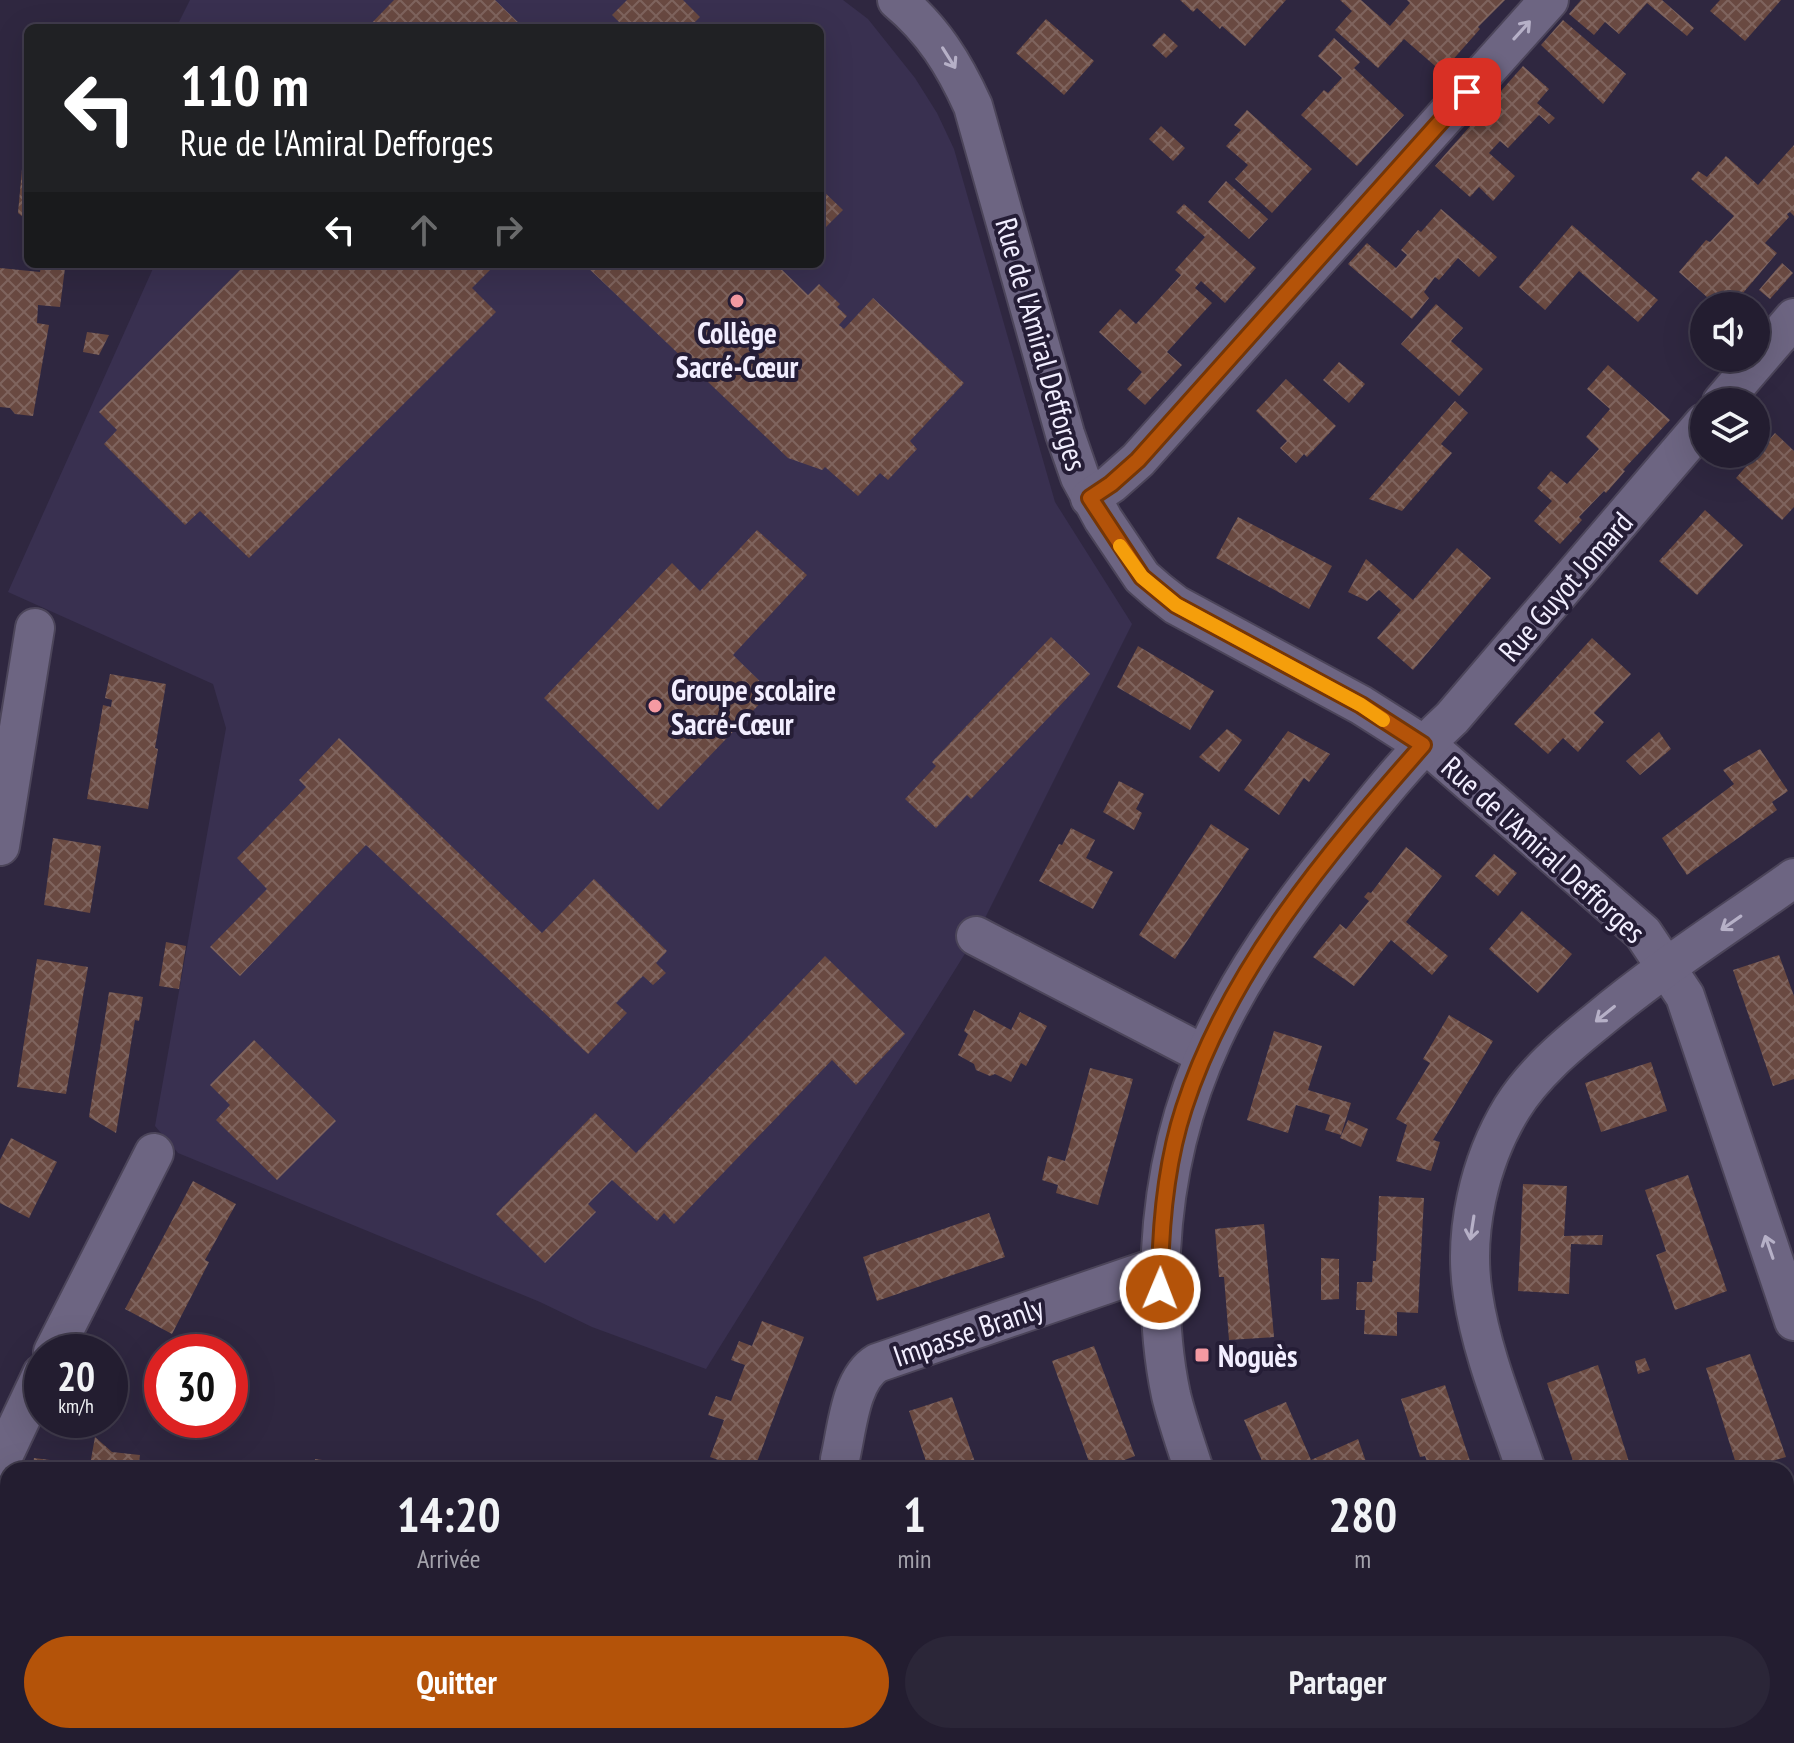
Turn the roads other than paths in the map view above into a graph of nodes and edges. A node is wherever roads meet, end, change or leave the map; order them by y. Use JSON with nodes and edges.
{"nodes":[{"id":1,"x":897,"y":0,"type":"edge"},
{"id":2,"x":1549,"y":0,"type":"edge"},
{"id":3,"x":1794,"y":318,"type":"edge"},
{"id":4,"x":1734,"y":388,"type":"edge"},
{"id":5,"x":1690,"y":439,"type":"edge"},
{"id":6,"x":1090,"y":498,"type":"junction"},
{"id":7,"x":35,"y":628,"type":"dead end"},
{"id":8,"x":1423,"y":745,"type":"junction"},
{"id":9,"x":0,"y":846,"type":"edge"},
{"id":10,"x":1794,"y":878,"type":"edge"},
{"id":11,"x":976,"y":936,"type":"dead end"},
{"id":12,"x":1667,"y":967,"type":"junction"},
{"id":13,"x":1205,"y":1055,"type":"junction"},
{"id":14,"x":154,"y":1153,"type":"dead end"},
{"id":15,"x":1160,"y":1266,"type":"junction"},
{"id":16,"x":1794,"y":1321,"type":"edge"},
{"id":17,"x":62,"y":1334,"type":"edge"},
{"id":18,"x":24,"y":1412,"type":"edge"},
{"id":19,"x":840,"y":1459,"type":"dead end"},
{"id":20,"x":0,"y":1462,"type":"edge"},
{"id":21,"x":1192,"y":1462,"type":"edge"},
{"id":22,"x":1523,"y":1462,"type":"edge"}],
"edges":[{"from":1,"to":6,"type":"street","name":"Rue de l'Amiral Defforges","one_way":true},
{"from":6,"to":2,"type":"street","one_way":true},
{"from":3,"to":4,"type":"street"},
{"from":5,"to":8,"type":"street","name":"Rue Guyot Jomard"},
{"from":6,"to":8,"type":"street","name":"Rue de l'Amiral Defforges"},
{"from":7,"to":9,"type":"street"},
{"from":8,"to":12,"type":"street","name":"Rue de l'Amiral Defforges"},
{"from":8,"to":13,"type":"street","name":"Rue Guyot Jomard"},
{"from":10,"to":12,"type":"street","one_way":true},
{"from":11,"to":13,"type":"street"},
{"from":16,"to":12,"type":"street","name":"Rue de l'Amiral Defforges","one_way":true},
{"from":12,"to":22,"type":"street","one_way":true},
{"from":13,"to":15,"type":"street","name":"Rue Guyot Jomard"},
{"from":14,"to":17,"type":"street"},
{"from":15,"to":19,"type":"street","name":"Impasse Branly"},
{"from":15,"to":21,"type":"street","name":"Rue Guyot Jomard"},
{"from":18,"to":20,"type":"street"}]}
